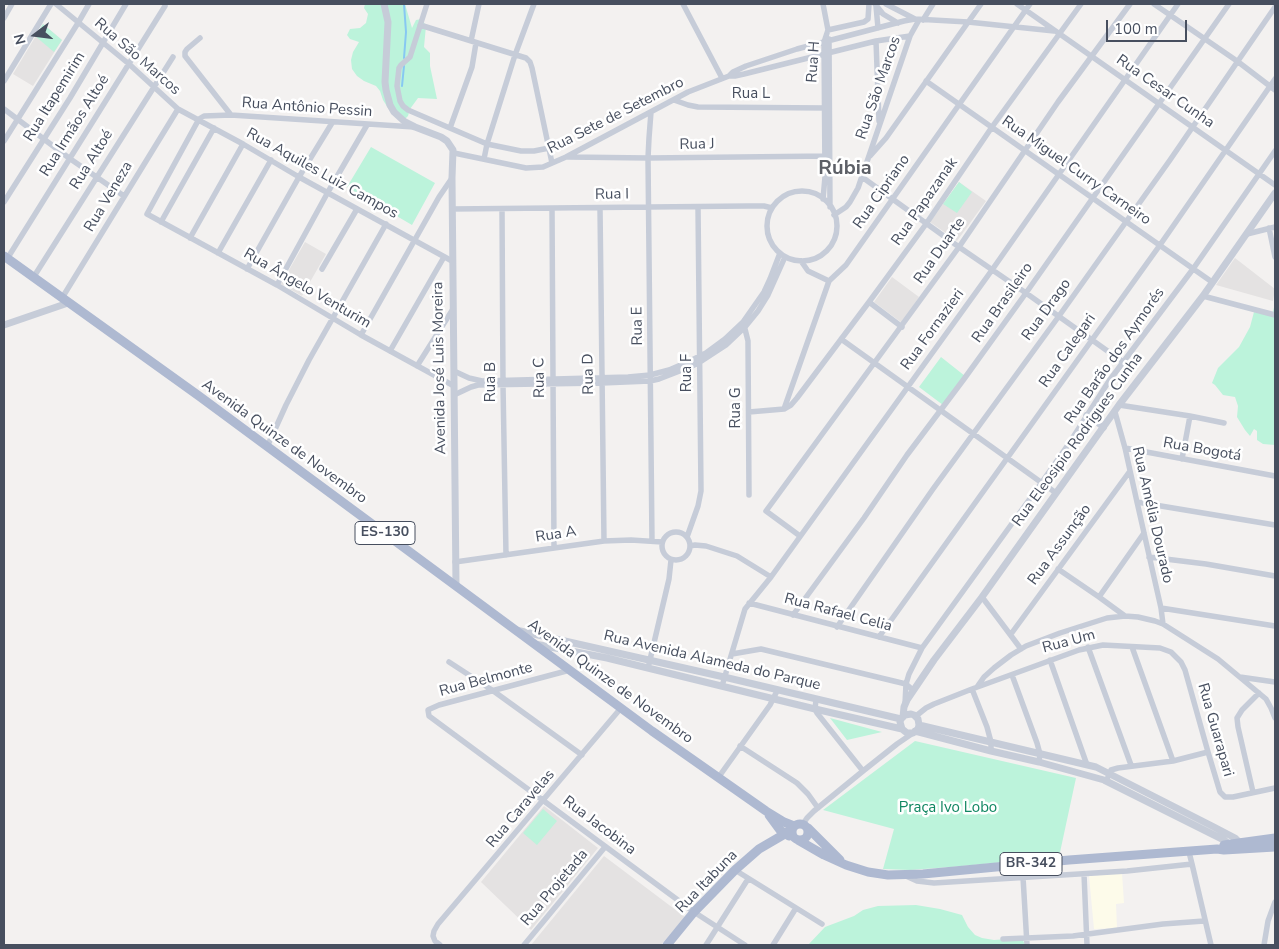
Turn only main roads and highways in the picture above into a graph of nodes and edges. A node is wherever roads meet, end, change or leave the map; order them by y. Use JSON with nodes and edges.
{"nodes":[{"id":1,"x":6,"y":257,"type":"edge"},
{"id":2,"x":767,"y":813,"type":"junction"},
{"id":3,"x":797,"y":831,"type":"junction"},
{"id":4,"x":1275,"y":838,"type":"edge"},
{"id":5,"x":771,"y":842,"type":"junction"},
{"id":6,"x":1241,"y":846,"type":"junction"},
{"id":7,"x":1275,"y":847,"type":"edge"},
{"id":8,"x":846,"y":865,"type":"junction"},
{"id":9,"x":667,"y":945,"type":"edge"}],
"edges":[{"from":1,"to":2,"type":"main road","name":"Avenida Quinze de Novembro","number":"ES-130"},
{"from":2,"to":3,"type":"main road","number":"ES-130"},
{"from":2,"to":5,"type":"main road"},
{"from":3,"to":5,"type":"main road"},
{"from":3,"to":8,"type":"main road","number":"BR-342"},
{"from":3,"to":8,"type":"main road","number":"BR-342"},
{"from":4,"to":6,"type":"main road","number":"BR-342"},
{"from":5,"to":9,"type":"main road","name":"Rua Itabuna"},
{"from":6,"to":7,"type":"main road","number":"BR-342"},
{"from":6,"to":8,"type":"main road","number":"BR-342"}]}
